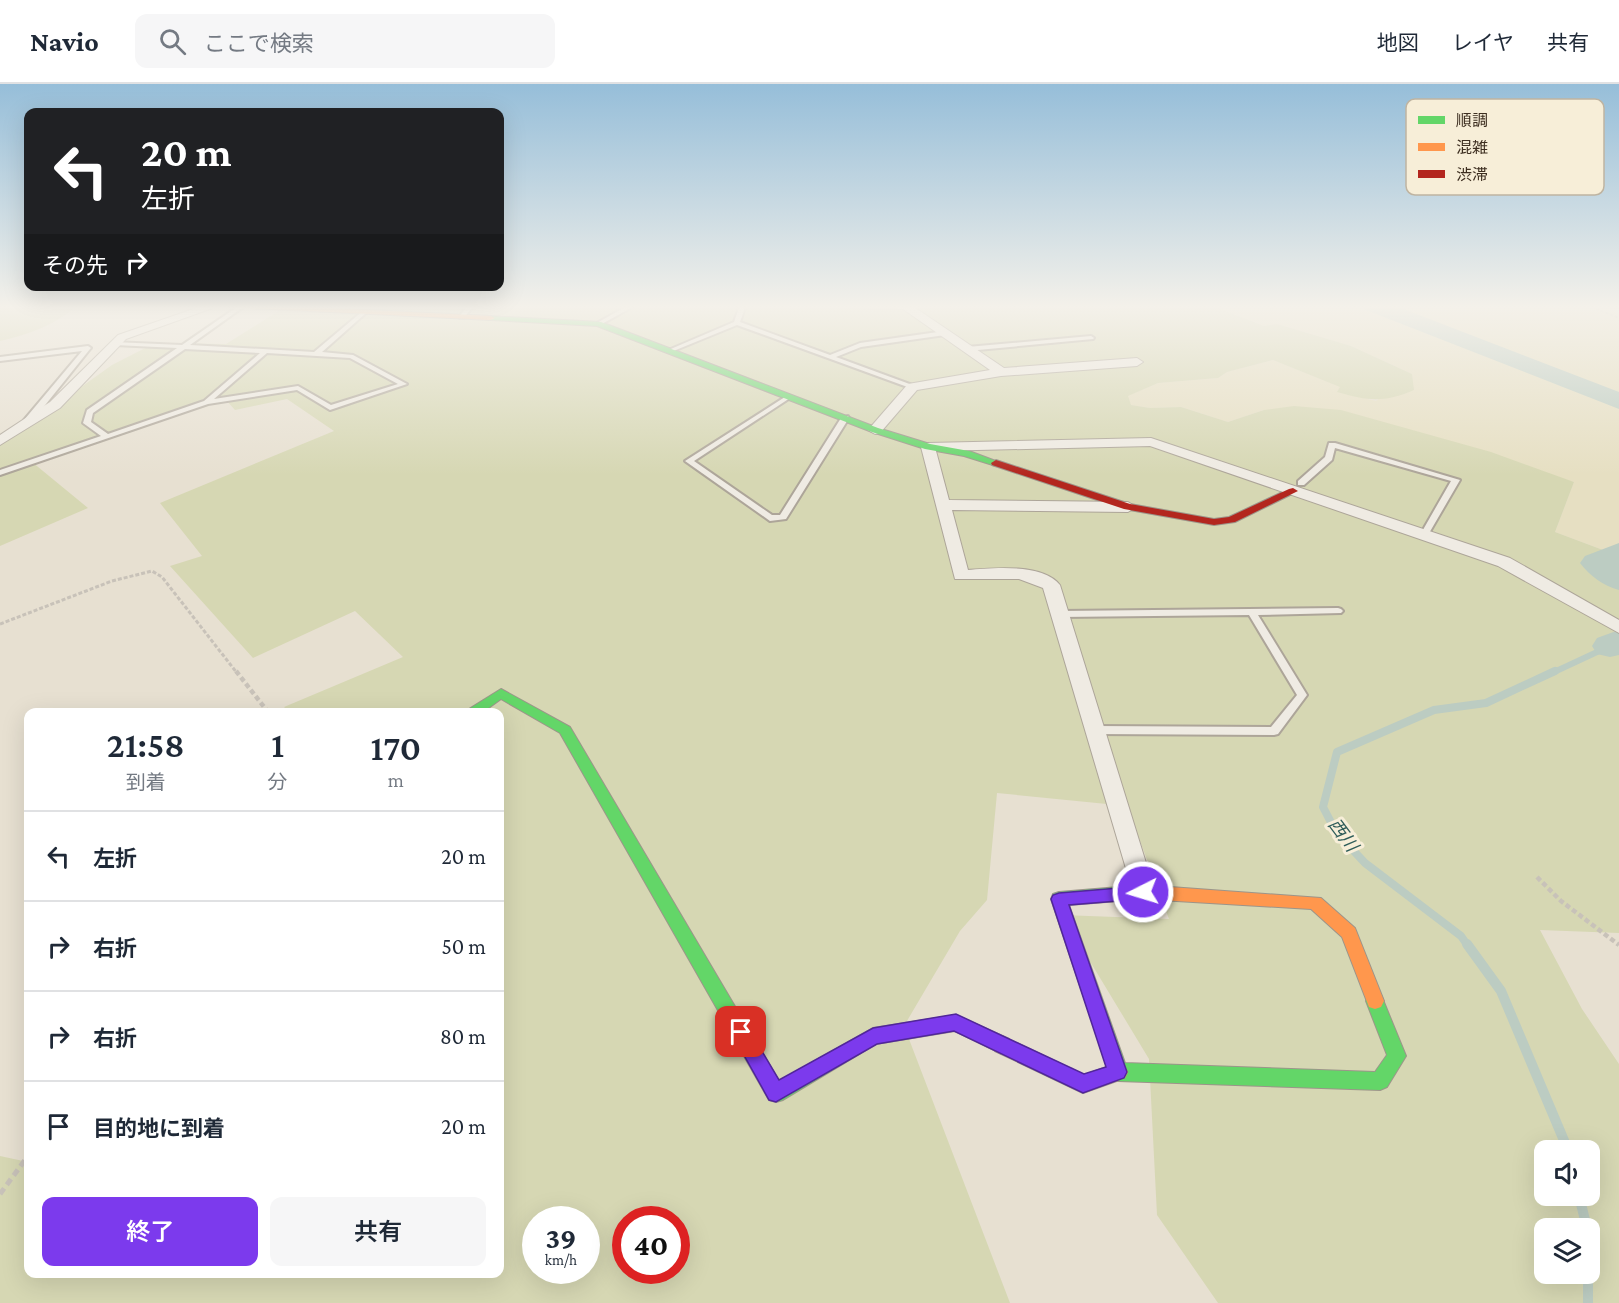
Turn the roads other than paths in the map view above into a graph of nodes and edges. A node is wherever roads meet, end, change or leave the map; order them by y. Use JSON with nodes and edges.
{"nodes":[{"id":1,"x":77,"y":362,"type":"edge"},
{"id":2,"x":97,"y":362,"type":"edge"},
{"id":3,"x":163,"y":362,"type":"edge"},
{"id":4,"x":253,"y":362,"type":"edge"},
{"id":5,"x":362,"y":362,"type":"edge"},
{"id":6,"x":697,"y":362,"type":"edge"},
{"id":7,"x":844,"y":362,"type":"edge"},
{"id":8,"x":986,"y":362,"type":"edge"},
{"id":9,"x":1137,"y":362,"type":"dead end"},
{"id":10,"x":1001,"y":372,"type":"junction"},
{"id":11,"x":913,"y":387,"type":"junction"},
{"id":12,"x":788,"y":397,"type":"junction"},
{"id":13,"x":207,"y":402,"type":"junction"},
{"id":14,"x":845,"y":418,"type":"junction"},
{"id":15,"x":26,"y":425,"type":"junction"},
{"id":16,"x":875,"y":430,"type":"junction"},
{"id":17,"x":106,"y":436,"type":"junction"},
{"id":18,"x":0,"y":441,"type":"edge"},
{"id":19,"x":928,"y":447,"type":"junction"},
{"id":20,"x":0,"y":473,"type":"edge"},
{"id":21,"x":1297,"y":487,"type":"junction"},
{"id":22,"x":943,"y":505,"type":"junction"},
{"id":23,"x":1128,"y":507,"type":"junction"},
{"id":24,"x":1424,"y":535,"type":"junction"},
{"id":25,"x":1252,"y":612,"type":"junction"},
{"id":26,"x":1338,"y":612,"type":"dead end"},
{"id":27,"x":1060,"y":614,"type":"junction"},
{"id":28,"x":1618,"y":628,"type":"edge"},
{"id":29,"x":480,"y":708,"type":"edge"},
{"id":30,"x":1094,"y":730,"type":"junction"},
{"id":31,"x":1143,"y":892,"type":"junction"},
{"id":32,"x":1118,"y":1072,"type":"junction"}],
"edges":[{"from":1,"to":15,"type":"lane"},
{"from":2,"to":15,"type":"street"},
{"from":3,"to":17,"type":"lane"},
{"from":4,"to":13,"type":"lane"},
{"from":5,"to":13,"type":"lane"},
{"from":6,"to":12,"type":"street"},
{"from":7,"to":11,"type":"lane"},
{"from":8,"to":10,"type":"street"},
{"from":9,"to":10,"type":"street"},
{"from":10,"to":11,"type":"street"},
{"from":11,"to":16,"type":"street"},
{"from":12,"to":14,"type":"street"},
{"from":12,"to":14,"type":"lane"},
{"from":13,"to":17,"type":"lane"},
{"from":14,"to":16,"type":"street"},
{"from":15,"to":18,"type":"street"},
{"from":16,"to":19,"type":"street"},
{"from":17,"to":20,"type":"lane"},
{"from":19,"to":21,"type":"street"},
{"from":19,"to":22,"type":"street"},
{"from":19,"to":23,"type":"street"},
{"from":21,"to":23,"type":"street"},
{"from":21,"to":24,"type":"street"},
{"from":21,"to":24,"type":"lane"},
{"from":22,"to":23,"type":"street"},
{"from":22,"to":27,"type":"street"},
{"from":24,"to":28,"type":"street"},
{"from":25,"to":26,"type":"lane"},
{"from":25,"to":27,"type":"lane"},
{"from":25,"to":30,"type":"lane"},
{"from":27,"to":30,"type":"street"},
{"from":29,"to":32,"type":"street"},
{"from":30,"to":31,"type":"street"},
{"from":31,"to":32,"type":"street"},
{"from":31,"to":32,"type":"street"}]}
